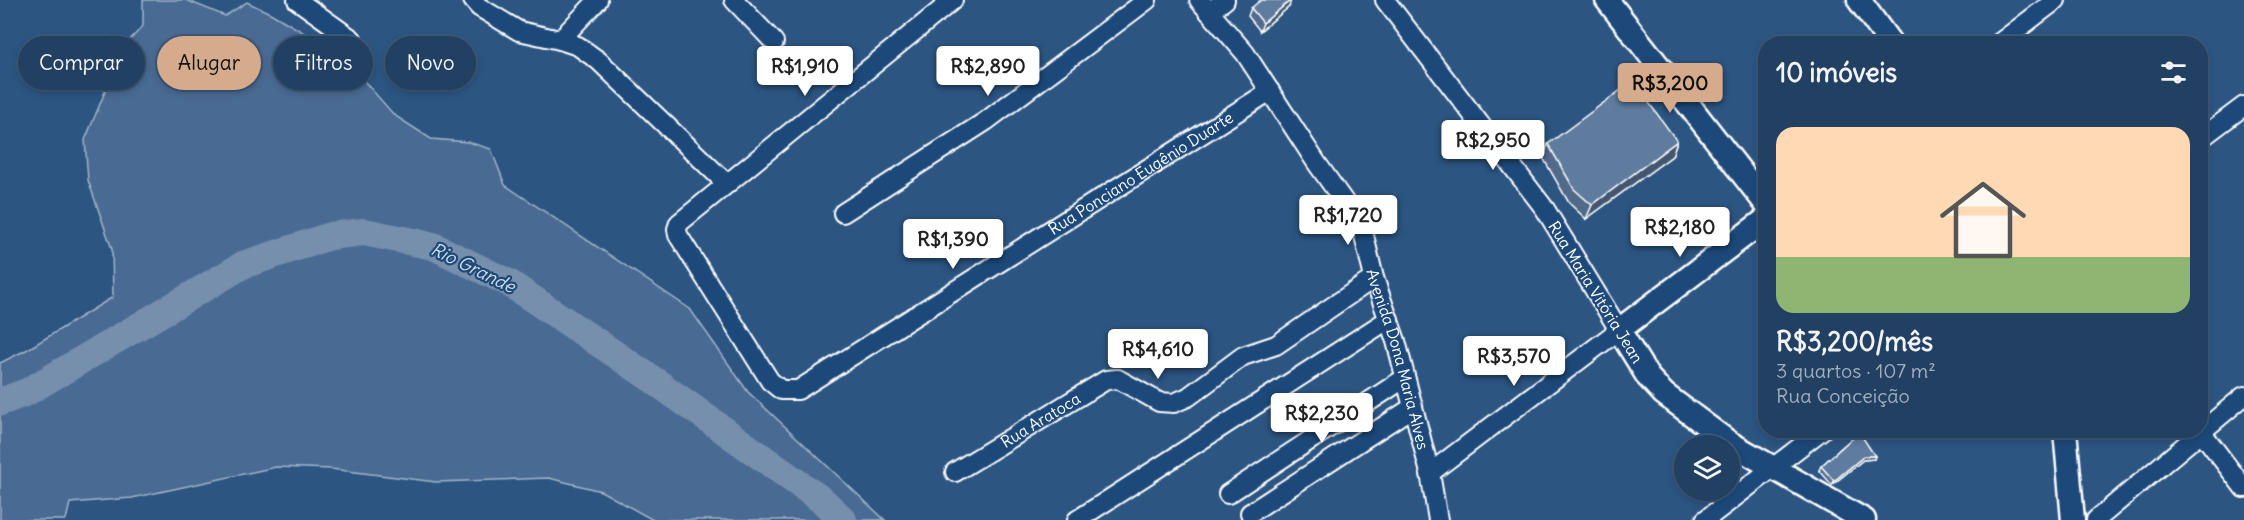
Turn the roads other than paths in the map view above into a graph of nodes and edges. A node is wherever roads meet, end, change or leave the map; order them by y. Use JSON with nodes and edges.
{"nodes":[{"id":1,"x":297,"y":0,"type":"edge"},
{"id":2,"x":473,"y":0,"type":"edge"},
{"id":3,"x":598,"y":0,"type":"edge"},
{"id":4,"x":734,"y":0,"type":"edge"},
{"id":5,"x":953,"y":0,"type":"edge"},
{"id":6,"x":1147,"y":0,"type":"edge"},
{"id":7,"x":1225,"y":0,"type":"edge"},
{"id":8,"x":1385,"y":0,"type":"edge"},
{"id":9,"x":1607,"y":0,"type":"edge"},
{"id":10,"x":1859,"y":0,"type":"edge"},
{"id":11,"x":2056,"y":0,"type":"edge"},
{"id":12,"x":1204,"y":6,"type":"edge"},
{"id":13,"x":348,"y":36,"type":"edge"},
{"id":14,"x":1885,"y":36,"type":"edge"},
{"id":15,"x":2009,"y":36,"type":"edge"},
{"id":16,"x":560,"y":40,"type":"junction"},
{"id":17,"x":774,"y":42,"type":"dead end"},
{"id":18,"x":1270,"y":91,"type":"junction"},
{"id":19,"x":2244,"y":106,"type":"edge"},
{"id":20,"x":2208,"y":133,"type":"edge"},
{"id":21,"x":727,"y":184,"type":"junction"},
{"id":22,"x":1758,"y":194,"type":"edge"},
{"id":23,"x":843,"y":213,"type":"dead end"},
{"id":24,"x":1758,"y":225,"type":"edge"},
{"id":25,"x":1374,"y":278,"type":"junction"},
{"id":26,"x":1389,"y":319,"type":"junction"},
{"id":27,"x":1619,"y":330,"type":"junction"},
{"id":28,"x":1406,"y":378,"type":"junction"},
{"id":29,"x":2244,"y":396,"type":"edge"},
{"id":30,"x":1413,"y":407,"type":"junction"},
{"id":31,"x":2208,"y":426,"type":"edge"},
{"id":32,"x":1812,"y":438,"type":"edge"},
{"id":33,"x":2066,"y":438,"type":"edge"},
{"id":34,"x":2194,"y":438,"type":"edge"},
{"id":35,"x":2206,"y":438,"type":"edge"},
{"id":36,"x":1774,"y":467,"type":"junction"},
{"id":37,"x":955,"y":471,"type":"dead end"},
{"id":38,"x":1430,"y":473,"type":"junction"},
{"id":39,"x":2244,"y":488,"type":"edge"},
{"id":40,"x":1228,"y":494,"type":"dead end"},
{"id":41,"x":1250,"y":513,"type":"dead end"},
{"id":42,"x":1077,"y":520,"type":"edge"},
{"id":43,"x":1438,"y":520,"type":"edge"},
{"id":44,"x":1706,"y":520,"type":"edge"},
{"id":45,"x":1864,"y":520,"type":"edge"},
{"id":46,"x":2073,"y":520,"type":"edge"},
{"id":47,"x":2096,"y":520,"type":"edge"}],
"edges":[{"from":1,"to":13,"type":"street"},
{"from":2,"to":16,"type":"street"},
{"from":3,"to":16,"type":"street"},
{"from":4,"to":17,"type":"street"},
{"from":5,"to":21,"type":"street"},
{"from":6,"to":23,"type":"street"},
{"from":7,"to":12,"type":"street"},
{"from":8,"to":27,"type":"street","name":"Rua Maria Vitória Jean"},
{"from":9,"to":22,"type":"main road"},
{"from":10,"to":14,"type":"main road"},
{"from":11,"to":15,"type":"street"},
{"from":12,"to":18,"type":"street","name":"Avenida Dona Maria Alves"},
{"from":16,"to":21,"type":"street"},
{"from":18,"to":21,"type":"street","name":"Rua Ponciano Eugênio Duarte"},
{"from":18,"to":25,"type":"street","name":"Avenida Dona Maria Alves"},
{"from":19,"to":20,"type":"street"},
{"from":24,"to":27,"type":"main road"},
{"from":25,"to":26,"type":"street","name":"Avenida Dona Maria Alves"},
{"from":25,"to":37,"type":"street","name":"Rua Aratoca"},
{"from":26,"to":28,"type":"street","name":"Avenida Dona Maria Alves"},
{"from":26,"to":42,"type":"street"},
{"from":27,"to":36,"type":"main road","name":"Rua Maria Vitória Jean"},
{"from":27,"to":38,"type":"street"},
{"from":28,"to":30,"type":"street","name":"Avenida Dona Maria Alves"},
{"from":28,"to":40,"type":"street"},
{"from":29,"to":31,"type":"street"},
{"from":30,"to":38,"type":"street","name":"Avenida Dona Maria Alves"},
{"from":30,"to":41,"type":"street"},
{"from":32,"to":36,"type":"street"},
{"from":33,"to":46,"type":"main road"},
{"from":34,"to":47,"type":"street"},
{"from":35,"to":39,"type":"street"},
{"from":36,"to":44,"type":"street"},
{"from":36,"to":45,"type":"main road","name":"Rua Maria Vitória Jean"},
{"from":38,"to":43,"type":"street","name":"Avenida Dona Maria Alves"}]}
